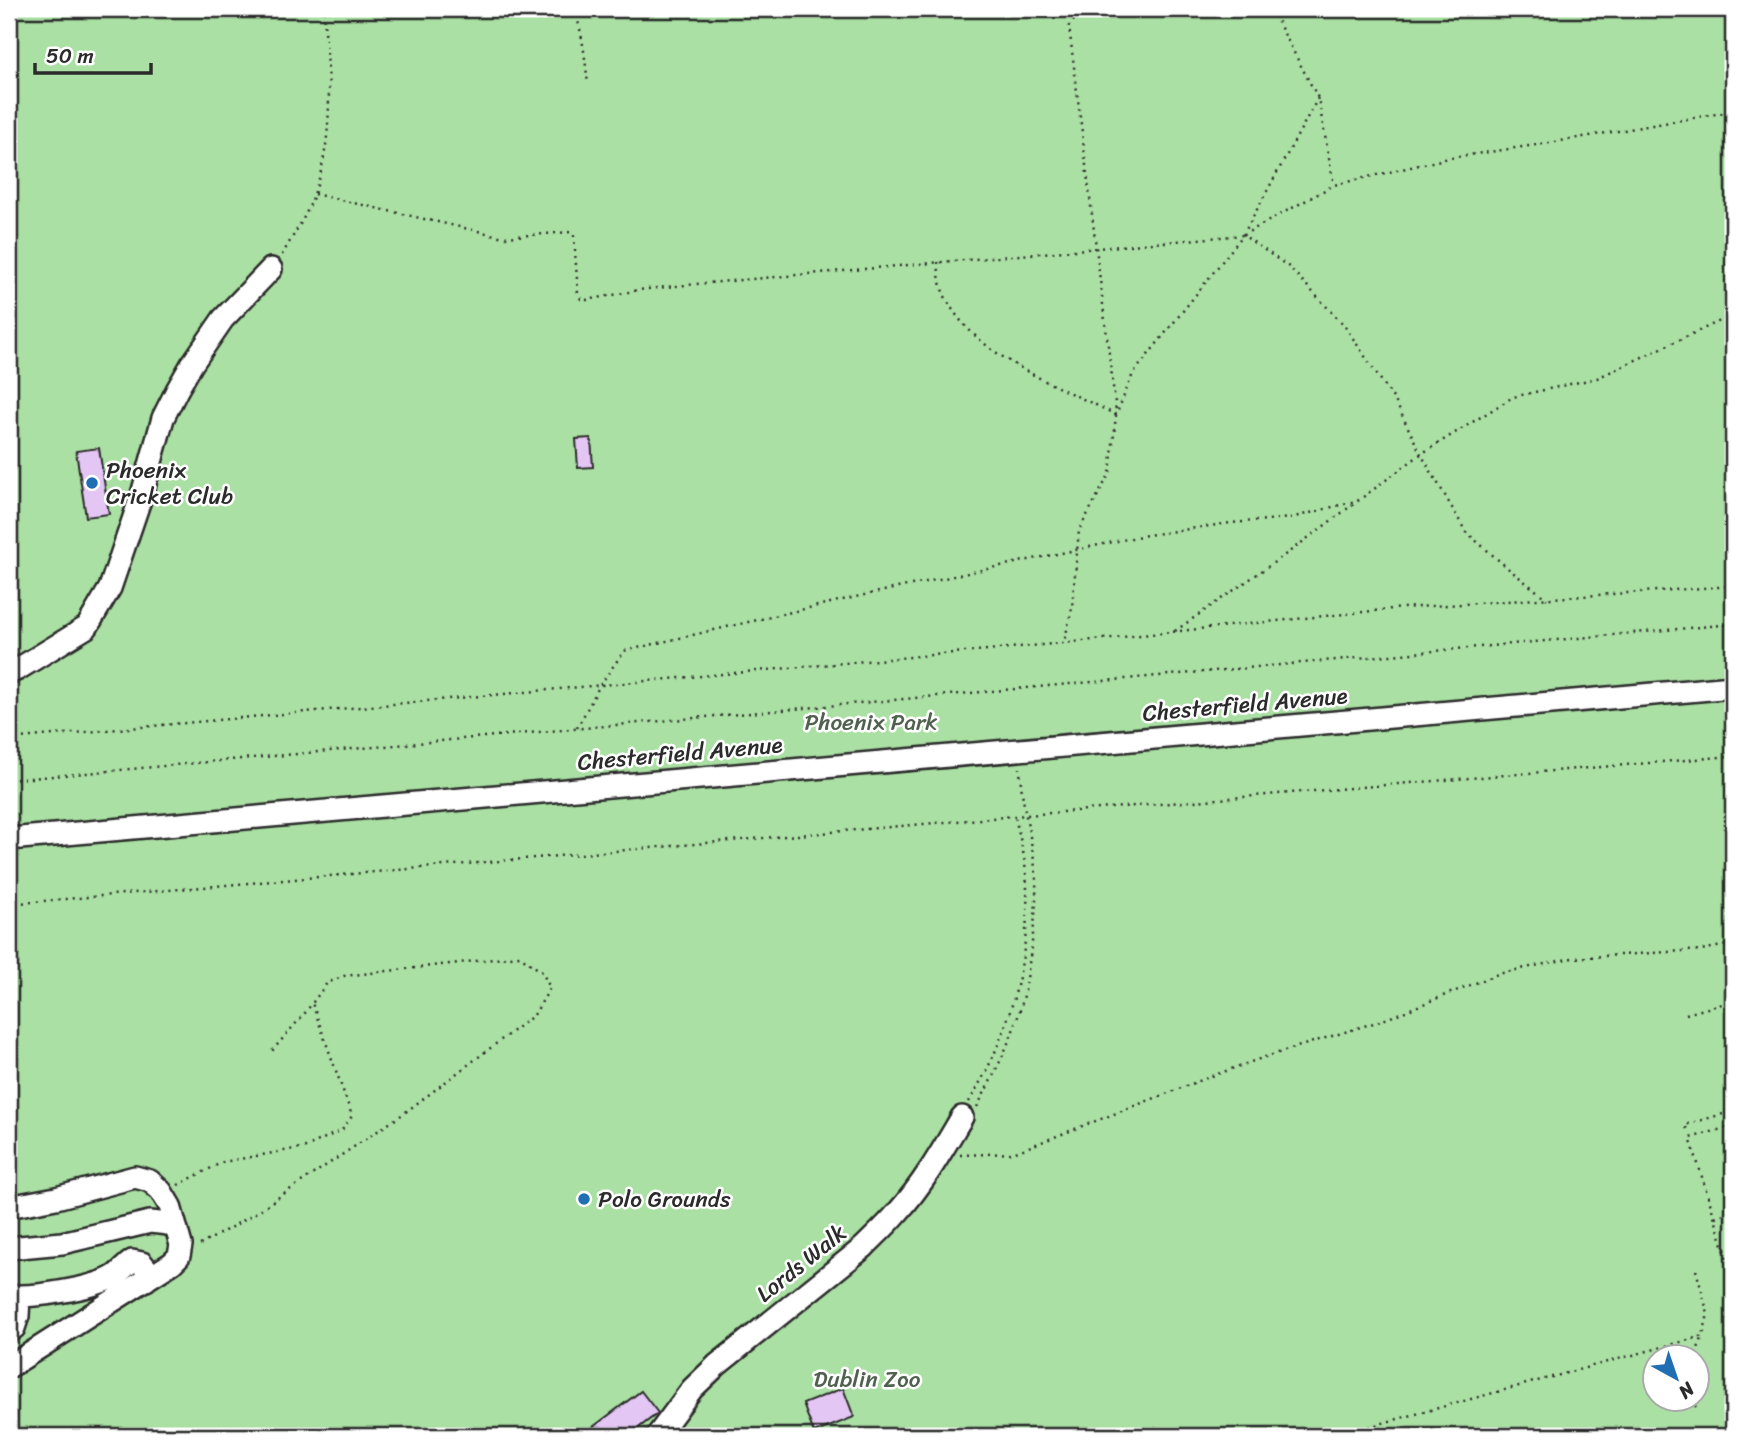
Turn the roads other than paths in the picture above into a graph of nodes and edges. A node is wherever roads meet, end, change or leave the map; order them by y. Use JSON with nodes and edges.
{"nodes":[{"id":1,"x":271,"y":268,"type":"road end"},
{"id":2,"x":9,"y":673,"type":"edge"},
{"id":3,"x":1733,"y":687,"type":"edge"},
{"id":4,"x":9,"y":839,"type":"edge"},
{"id":5,"x":968,"y":1114,"type":"road end"},
{"id":6,"x":9,"y":1203,"type":"edge"},
{"id":7,"x":177,"y":1230,"type":"junction"},
{"id":8,"x":9,"y":1248,"type":"edge"},
{"id":9,"x":146,"y":1280,"type":"junction"},
{"id":10,"x":14,"y":1296,"type":"edge"},
{"id":11,"x":9,"y":1330,"type":"edge"},
{"id":12,"x":9,"y":1367,"type":"edge"},
{"id":13,"x":657,"y":1436,"type":"edge"}],
"edges":[{"from":1,"to":2,"type":"street"},
{"from":3,"to":4,"type":"street","name":"Chesterfield Avenue"},
{"from":5,"to":13,"type":"street","name":"Lords Walk"},
{"from":6,"to":7,"type":"street"},
{"from":7,"to":8,"type":"street"},
{"from":7,"to":9,"type":"street"},
{"from":9,"to":10,"type":"street"},
{"from":9,"to":12,"type":"street"},
{"from":10,"to":11,"type":"street"}]}
